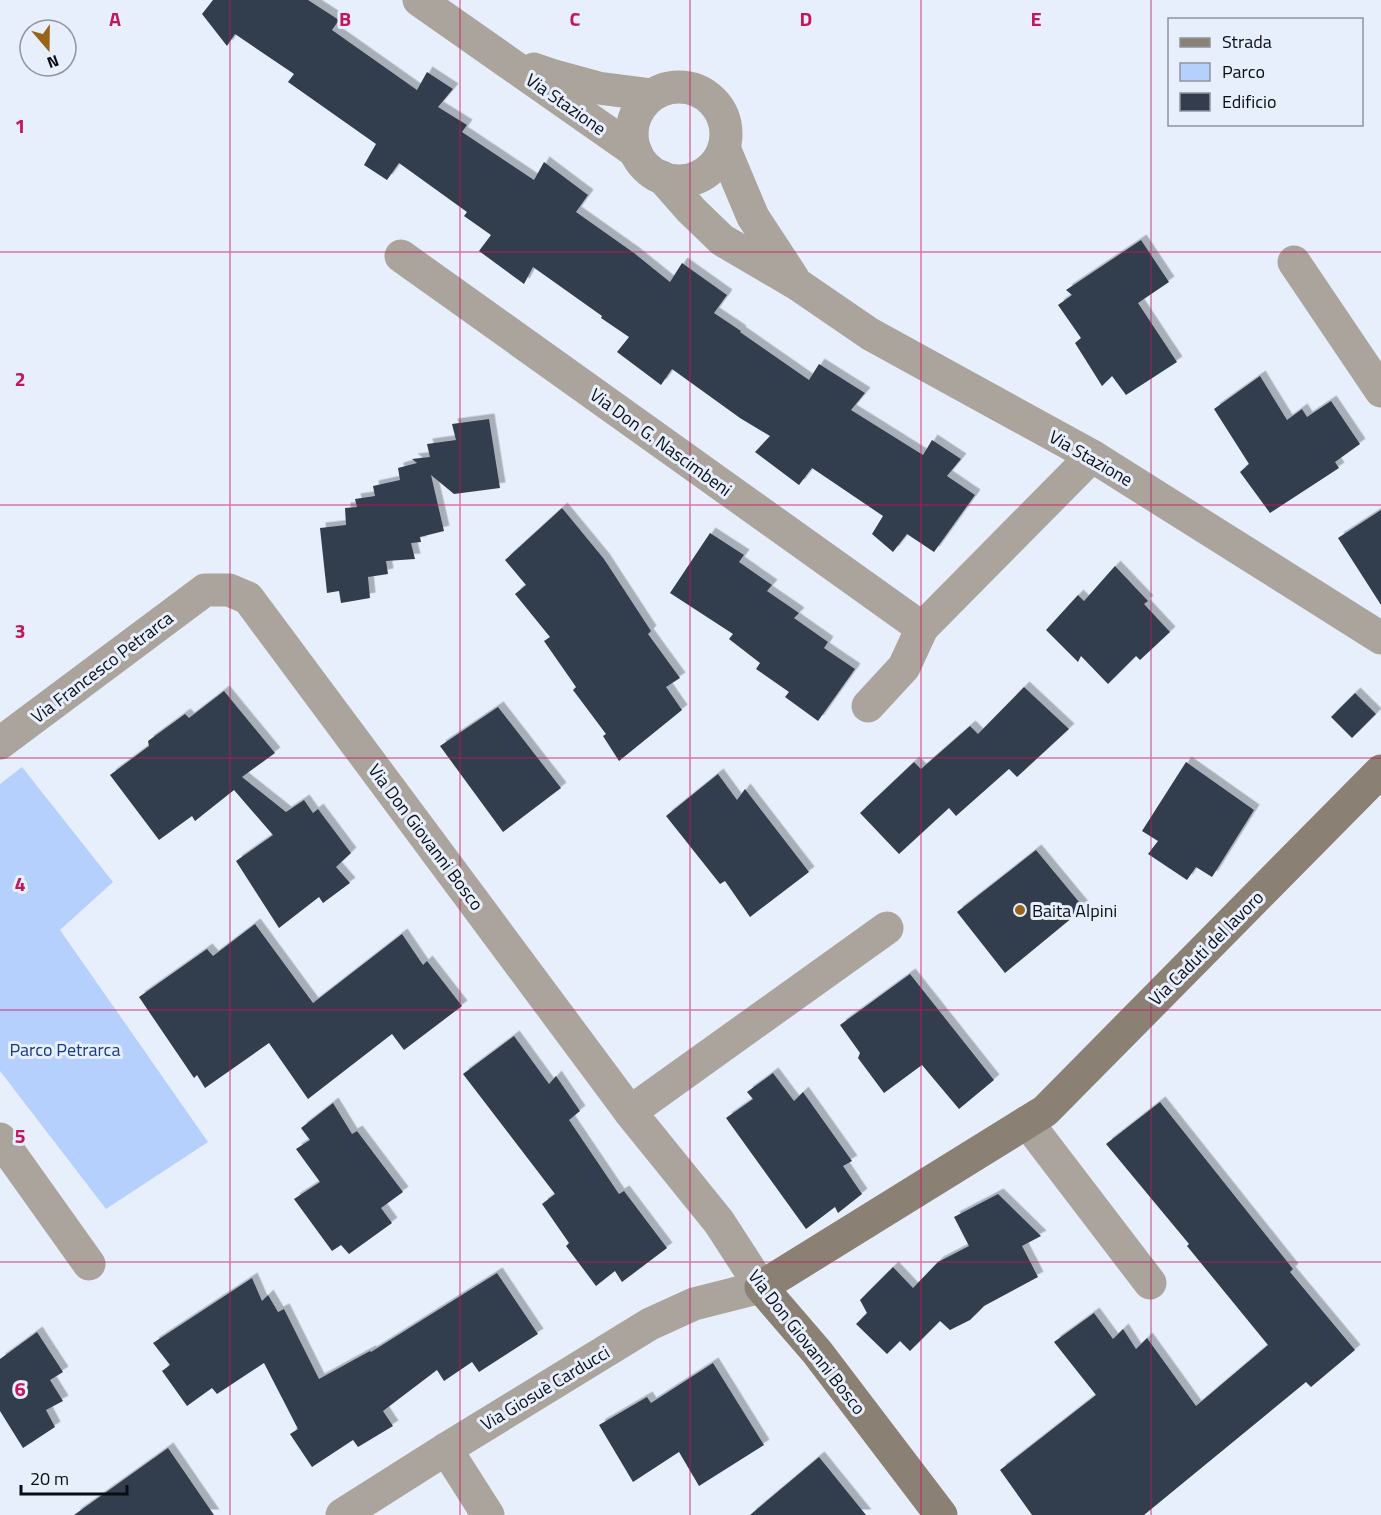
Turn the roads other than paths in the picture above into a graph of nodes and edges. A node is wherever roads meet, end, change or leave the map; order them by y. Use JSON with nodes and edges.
{"nodes":[{"id":1,"x":419,"y":0,"type":"edge"},
{"id":2,"x":496,"y":54,"type":"junction"},
{"id":3,"x":652,"y":95,"type":"junction"},
{"id":4,"x":724,"y":148,"type":"junction"},
{"id":5,"x":636,"y":152,"type":"junction"},
{"id":6,"x":662,"y":177,"type":"junction"},
{"id":7,"x":401,"y":256,"type":"dead end"},
{"id":8,"x":1294,"y":262,"type":"dead end"},
{"id":9,"x":797,"y":284,"type":"junction"},
{"id":10,"x":1381,"y":391,"type":"edge"},
{"id":11,"x":1092,"y":456,"type":"junction"},
{"id":12,"x":205,"y":590,"type":"joint"},
{"id":13,"x":922,"y":628,"type":"junction"},
{"id":14,"x":1381,"y":638,"type":"edge"},
{"id":15,"x":868,"y":706,"type":"dead end"},
{"id":16,"x":0,"y":743,"type":"edge"},
{"id":17,"x":1381,"y":771,"type":"edge"},
{"id":18,"x":887,"y":928,"type":"dead end"},
{"id":19,"x":630,"y":1112,"type":"junction"},
{"id":20,"x":1027,"y":1122,"type":"junction"},
{"id":21,"x":0,"y":1139,"type":"edge"},
{"id":22,"x":89,"y":1264,"type":"dead end"},
{"id":23,"x":1150,"y":1283,"type":"dead end"},
{"id":24,"x":761,"y":1287,"type":"junction"},
{"id":25,"x":446,"y":1449,"type":"junction"},
{"id":26,"x":342,"y":1515,"type":"edge"},
{"id":27,"x":488,"y":1515,"type":"edge"},
{"id":28,"x":941,"y":1515,"type":"edge"}],
"edges":[{"from":1,"to":2,"type":"street","name":"Via Stazione"},
{"from":2,"to":3,"type":"street","name":"Via Stazione"},
{"from":2,"to":5,"type":"street","name":"Via Stazione"},
{"from":3,"to":4,"type":"street","name":"Via Stazione"},
{"from":3,"to":5,"type":"street","name":"Via Stazione"},
{"from":4,"to":6,"type":"street"},
{"from":4,"to":9,"type":"street","name":"Via Stazione"},
{"from":5,"to":6,"type":"street","name":"Via Stazione"},
{"from":6,"to":9,"type":"street","name":"Via Stazione"},
{"from":7,"to":13,"type":"street","name":"Via Don G. Nascimbeni"},
{"from":8,"to":10,"type":"street"},
{"from":9,"to":11,"type":"street","name":"Via Stazione"},
{"from":11,"to":13,"type":"street"},
{"from":11,"to":14,"type":"street","name":"Via Stazione"},
{"from":12,"to":16,"type":"street","name":"Via Francesco Petrarca"},
{"from":12,"to":19,"type":"street","name":"Via Don Giovanni Bosco"},
{"from":13,"to":15,"type":"street"},
{"from":17,"to":20,"type":"main road","name":"Via Caduti del lavoro"},
{"from":18,"to":19,"type":"street"},
{"from":19,"to":24,"type":"street","name":"Via Don Giovanni Bosco"},
{"from":20,"to":23,"type":"street"},
{"from":20,"to":24,"type":"main road","name":"Via Caduti del lavoro"},
{"from":21,"to":22,"type":"street"},
{"from":24,"to":25,"type":"street","name":"Via Giosuè Carducci"},
{"from":24,"to":28,"type":"main road","name":"Via Don Giovanni Bosco"},
{"from":25,"to":26,"type":"street","name":"Via Giosuè Carducci"},
{"from":25,"to":27,"type":"street"}]}
